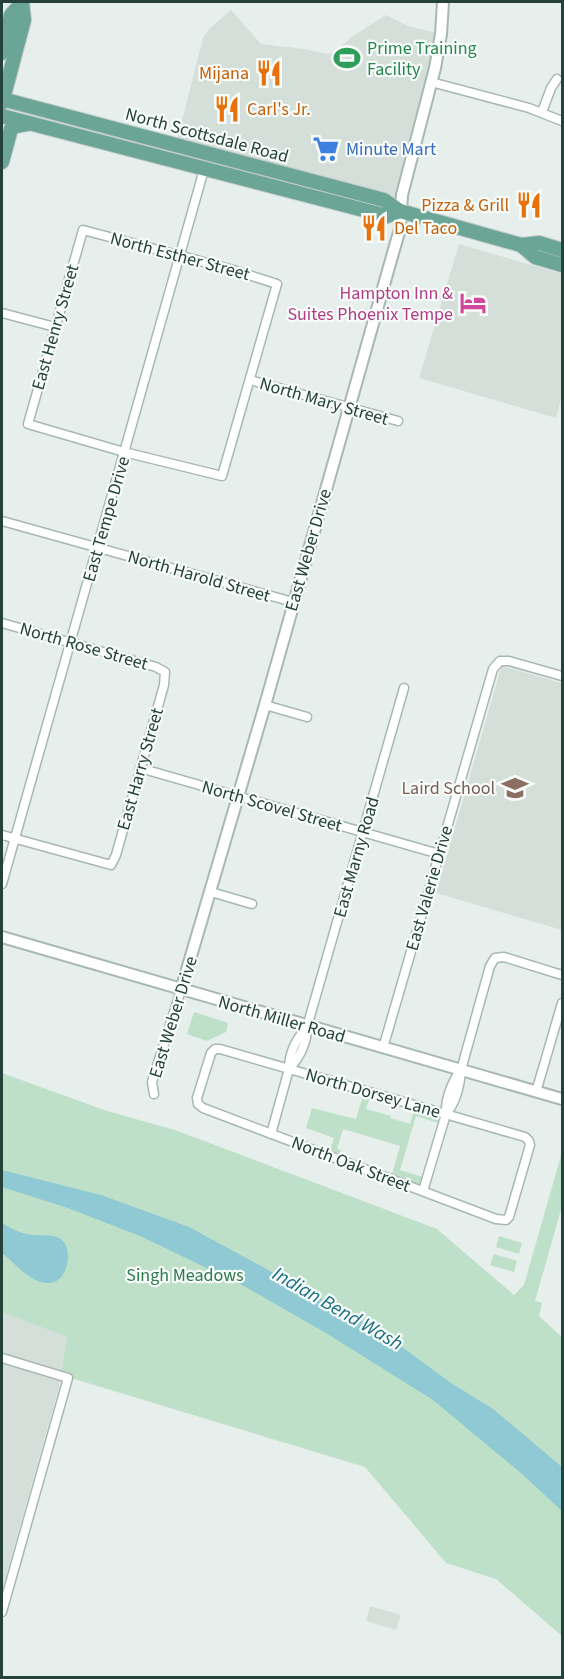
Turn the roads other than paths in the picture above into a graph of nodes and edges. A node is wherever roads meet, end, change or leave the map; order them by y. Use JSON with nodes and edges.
{"nodes":[{"id":1,"x":22,"y":2,"type":"edge"},
{"id":2,"x":443,"y":2,"type":"edge"},
{"id":3,"x":2,"y":53,"type":"edge"},
{"id":4,"x":557,"y":79,"type":"dead end"},
{"id":5,"x":431,"y":82,"type":"junction"},
{"id":6,"x":2,"y":101,"type":"edge"},
{"id":7,"x":542,"y":112,"type":"junction"},
{"id":8,"x":2,"y":116,"type":"edge"},
{"id":9,"x":562,"y":121,"type":"edge"},
{"id":10,"x":30,"y":124,"type":"junction"},
{"id":11,"x":209,"y":154,"type":"junction"},
{"id":12,"x":2,"y":162,"type":"edge"},
{"id":13,"x":205,"y":168,"type":"junction"},
{"id":14,"x":400,"y":211,"type":"junction"},
{"id":15,"x":83,"y":230,"type":"joint"},
{"id":16,"x":521,"y":245,"type":"junction"},
{"id":17,"x":562,"y":250,"type":"edge"},
{"id":18,"x":180,"y":256,"type":"junction"},
{"id":19,"x":562,"y":265,"type":"edge"},
{"id":20,"x":2,"y":313,"type":"edge"},
{"id":21,"x":55,"y":327,"type":"junction"},
{"id":22,"x":250,"y":380,"type":"junction"},
{"id":23,"x":349,"y":407,"type":"junction"},
{"id":24,"x":398,"y":422,"type":"dead end"},
{"id":25,"x":124,"y":452,"type":"junction"},
{"id":26,"x":2,"y":520,"type":"edge"},
{"id":27,"x":98,"y":547,"type":"junction"},
{"id":28,"x":293,"y":602,"type":"junction"},
{"id":29,"x":2,"y":623,"type":"edge"},
{"id":30,"x":70,"y":642,"type":"junction"},
{"id":31,"x":165,"y":672,"type":"joint"},
{"id":32,"x":562,"y":676,"type":"edge"},
{"id":33,"x":404,"y":688,"type":"dead end"},
{"id":34,"x":265,"y":705,"type":"junction"},
{"id":35,"x":307,"y":717,"type":"dead end"},
{"id":36,"x":140,"y":768,"type":"junction"},
{"id":37,"x":238,"y":796,"type":"junction"},
{"id":38,"x":363,"y":832,"type":"junction"},
{"id":39,"x":2,"y":835,"type":"edge"},
{"id":40,"x":14,"y":838,"type":"junction"},
{"id":41,"x":439,"y":854,"type":"junction"},
{"id":42,"x":2,"y":884,"type":"edge"},
{"id":43,"x":211,"y":892,"type":"junction"},
{"id":44,"x":252,"y":904,"type":"dead end"},
{"id":45,"x":2,"y":937,"type":"edge"},
{"id":46,"x":562,"y":975,"type":"edge"},
{"id":47,"x":182,"y":990,"type":"junction"},
{"id":48,"x":562,"y":1003,"type":"edge"},
{"id":49,"x":307,"y":1026,"type":"junction"},
{"id":50,"x":383,"y":1048,"type":"junction"},
{"id":51,"x":290,"y":1069,"type":"junction"},
{"id":52,"x":461,"y":1070,"type":"junction"},
{"id":53,"x":536,"y":1092,"type":"junction"},
{"id":54,"x":154,"y":1094,"type":"dead end"},
{"id":55,"x":562,"y":1099,"type":"edge"},
{"id":56,"x":198,"y":1104,"type":"joint"},
{"id":57,"x":446,"y":1114,"type":"junction"},
{"id":58,"x":271,"y":1134,"type":"junction"},
{"id":59,"x":423,"y":1191,"type":"junction"},
{"id":60,"x":506,"y":1220,"type":"joint"},
{"id":61,"x":2,"y":1358,"type":"edge"},
{"id":62,"x":2,"y":1612,"type":"edge"}],
"edges":[{"from":1,"to":3,"type":"main road"},
{"from":1,"to":6,"type":"main road"},
{"from":2,"to":5,"type":"street","name":"East Weber Drive"},
{"from":4,"to":7,"type":"street"},
{"from":5,"to":7,"type":"street"},
{"from":5,"to":14,"type":"street","name":"East Weber Drive"},
{"from":6,"to":11,"type":"main road","name":"North Scottsdale Road"},
{"from":7,"to":9,"type":"street"},
{"from":8,"to":10,"type":"main road","name":"North Scottsdale Road"},
{"from":10,"to":12,"type":"main road"},
{"from":10,"to":13,"type":"main road","name":"North Scottsdale Road"},
{"from":11,"to":13,"type":"street","name":"East Tempe Drive"},
{"from":11,"to":14,"type":"main road","name":"North Scottsdale Road"},
{"from":13,"to":14,"type":"main road","name":"North Scottsdale Road"},
{"from":13,"to":18,"type":"street","name":"East Tempe Drive"},
{"from":14,"to":16,"type":"main road","name":"North Scottsdale Road"},
{"from":14,"to":23,"type":"street","name":"East Weber Drive"},
{"from":15,"to":18,"type":"street","name":"North Esther Street"},
{"from":15,"to":21,"type":"street","name":"East Henry Street"},
{"from":16,"to":17,"type":"main road","name":"North Scottsdale Road"},
{"from":16,"to":19,"type":"main road","name":"North Scottsdale Road"},
{"from":18,"to":22,"type":"street","name":"North Esther Street"},
{"from":18,"to":25,"type":"street","name":"East Tempe Drive"},
{"from":20,"to":21,"type":"street"},
{"from":21,"to":25,"type":"street","name":"East Henry Street"},
{"from":22,"to":23,"type":"street","name":"North Mary Street"},
{"from":22,"to":25,"type":"street"},
{"from":23,"to":24,"type":"street","name":"North Mary Street"},
{"from":23,"to":28,"type":"street","name":"East Weber Drive"},
{"from":25,"to":27,"type":"street","name":"East Tempe Drive"},
{"from":26,"to":27,"type":"street","name":"North Harold Street"},
{"from":27,"to":28,"type":"street","name":"North Harold Street"},
{"from":27,"to":30,"type":"street","name":"East Tempe Drive"},
{"from":28,"to":34,"type":"street","name":"East Weber Drive"},
{"from":29,"to":30,"type":"street","name":"North Rose Street"},
{"from":30,"to":31,"type":"street","name":"North Rose Street"},
{"from":30,"to":40,"type":"street","name":"East Tempe Drive"},
{"from":31,"to":36,"type":"street","name":"East Harry Street"},
{"from":32,"to":41,"type":"street","name":"East Valerie Drive"},
{"from":33,"to":38,"type":"street","name":"East Marny Road"},
{"from":34,"to":35,"type":"street"},
{"from":34,"to":37,"type":"street","name":"East Weber Drive"},
{"from":36,"to":37,"type":"street","name":"North Scovel Street"},
{"from":36,"to":40,"type":"street","name":"East Harry Street"},
{"from":37,"to":38,"type":"street","name":"North Scovel Street"},
{"from":37,"to":43,"type":"street","name":"East Weber Drive"},
{"from":38,"to":41,"type":"street","name":"North Scovel Street"},
{"from":38,"to":49,"type":"street","name":"East Marny Road"},
{"from":39,"to":40,"type":"street"},
{"from":40,"to":42,"type":"street","name":"East Tempe Drive"},
{"from":41,"to":50,"type":"street","name":"East Valerie Drive"},
{"from":43,"to":44,"type":"street"},
{"from":43,"to":47,"type":"street","name":"East Weber Drive"},
{"from":45,"to":47,"type":"street","name":"North Miller Road"},
{"from":46,"to":52,"type":"street"},
{"from":47,"to":49,"type":"street","name":"North Miller Road"},
{"from":47,"to":54,"type":"street","name":"East Weber Drive"},
{"from":48,"to":53,"type":"street"},
{"from":49,"to":50,"type":"street","name":"North Miller Road"},
{"from":49,"to":51,"type":"street","name":"East Marny Road"},
{"from":50,"to":52,"type":"street","name":"North Miller Road"},
{"from":51,"to":56,"type":"street","name":"North Dorsey Lane"},
{"from":51,"to":57,"type":"street","name":"North Dorsey Lane"},
{"from":51,"to":58,"type":"street","name":"East Marny Road"},
{"from":52,"to":53,"type":"street","name":"North Miller Road"},
{"from":52,"to":57,"type":"street"},
{"from":53,"to":55,"type":"street","name":"North Miller Road"},
{"from":56,"to":58,"type":"street","name":"North Oak Street"},
{"from":57,"to":59,"type":"street"},
{"from":57,"to":60,"type":"street","name":"North Dorsey Lane"},
{"from":58,"to":59,"type":"street","name":"North Oak Street"},
{"from":59,"to":60,"type":"street","name":"North Oak Street"},
{"from":61,"to":62,"type":"street"}]}
